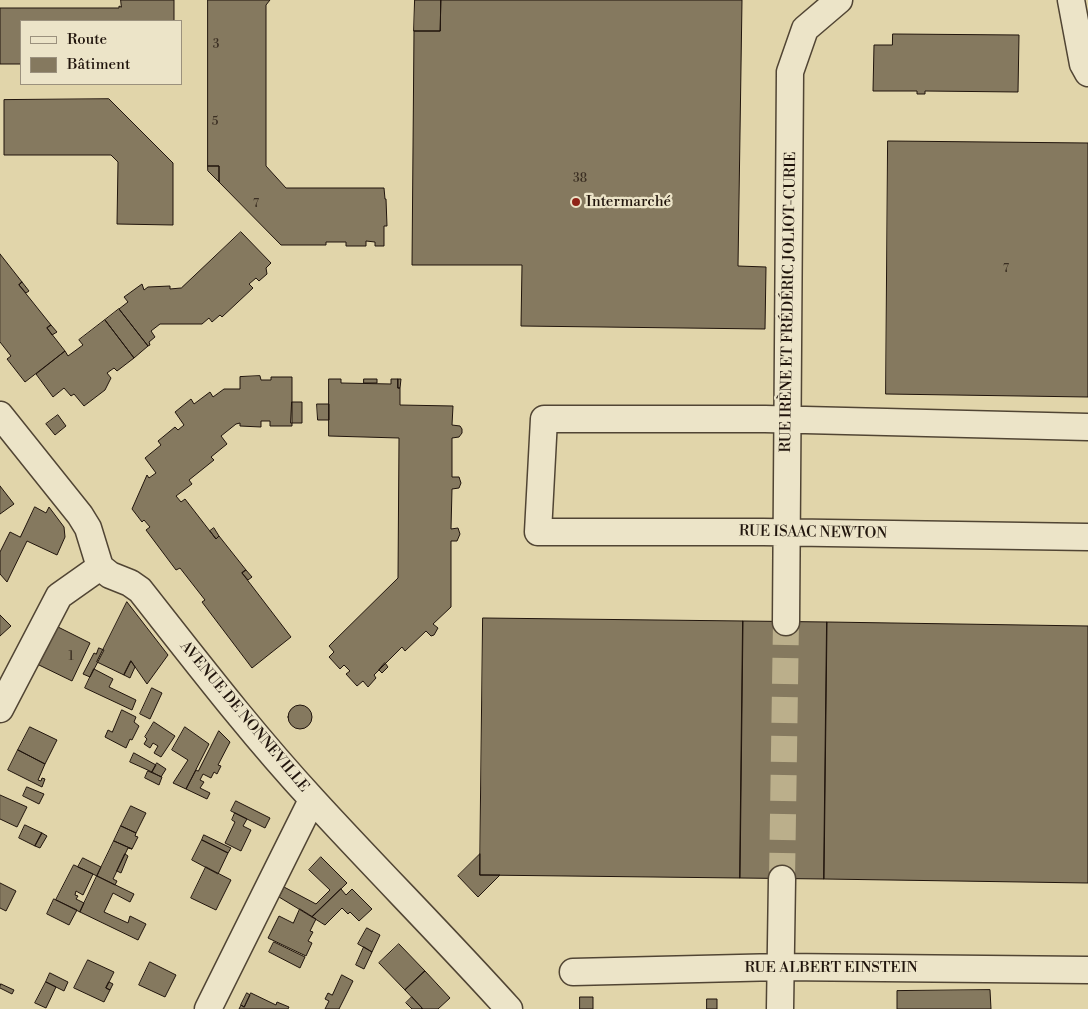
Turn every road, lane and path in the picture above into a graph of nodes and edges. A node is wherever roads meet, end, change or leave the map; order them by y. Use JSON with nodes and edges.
{"nodes":[{"id":1,"x":839,"y":0,"type":"edge"},
{"id":2,"x":1071,"y":0,"type":"edge"},
{"id":3,"x":1088,"y":73,"type":"edge"},
{"id":4,"x":0,"y":415,"type":"edge"},
{"id":5,"x":787,"y":420,"type":"junction"},
{"id":6,"x":1088,"y":427,"type":"edge"},
{"id":7,"x":786,"y":532,"type":"junction"},
{"id":8,"x":1088,"y":537,"type":"edge"},
{"id":9,"x":100,"y":566,"type":"junction"},
{"id":10,"x":786,"y":622,"type":"tunnel mouth"},
{"id":11,"x":0,"y":709,"type":"edge"},
{"id":12,"x":312,"y":800,"type":"junction"},
{"id":13,"x":782,"y":879,"type":"tunnel mouth"},
{"id":14,"x":780,"y":967,"type":"junction"},
{"id":15,"x":1088,"y":970,"type":"edge"},
{"id":16,"x":573,"y":972,"type":"dead end"},
{"id":17,"x":208,"y":1009,"type":"edge"},
{"id":18,"x":509,"y":1009,"type":"edge"},
{"id":19,"x":780,"y":1009,"type":"edge"}],
"edges":[{"from":1,"to":5,"type":"street","name":"RUE IRÈNE ET FRÉDÉRIC JOLIOT-CURIE"},
{"from":2,"to":3,"type":"street"},
{"from":4,"to":9,"type":"street"},
{"from":5,"to":6,"type":"street"},
{"from":5,"to":7,"type":"street","name":"RUE IRÈNE ET FRÉDÉRIC JOLIOT-CURIE"},
{"from":5,"to":7,"type":"street","name":"RUE ISAAC NEWTON"},
{"from":7,"to":8,"type":"street","name":"RUE ISAAC NEWTON"},
{"from":7,"to":10,"type":"street","name":"RUE IRÈNE ET FRÉDÉRIC JOLIOT-CURIE"},
{"from":9,"to":11,"type":"street"},
{"from":9,"to":12,"type":"street","name":"AVENUE DE NONNEVILLE"},
{"from":12,"to":17,"type":"street"},
{"from":12,"to":18,"type":"street","name":"AVENUE DE NONNEVILLE"},
{"from":13,"to":14,"type":"street"},
{"from":14,"to":15,"type":"street","name":"RUE ALBERT EINSTEIN"},
{"from":14,"to":16,"type":"street","name":"RUE ALBERT EINSTEIN"},
{"from":14,"to":19,"type":"street"}]}
